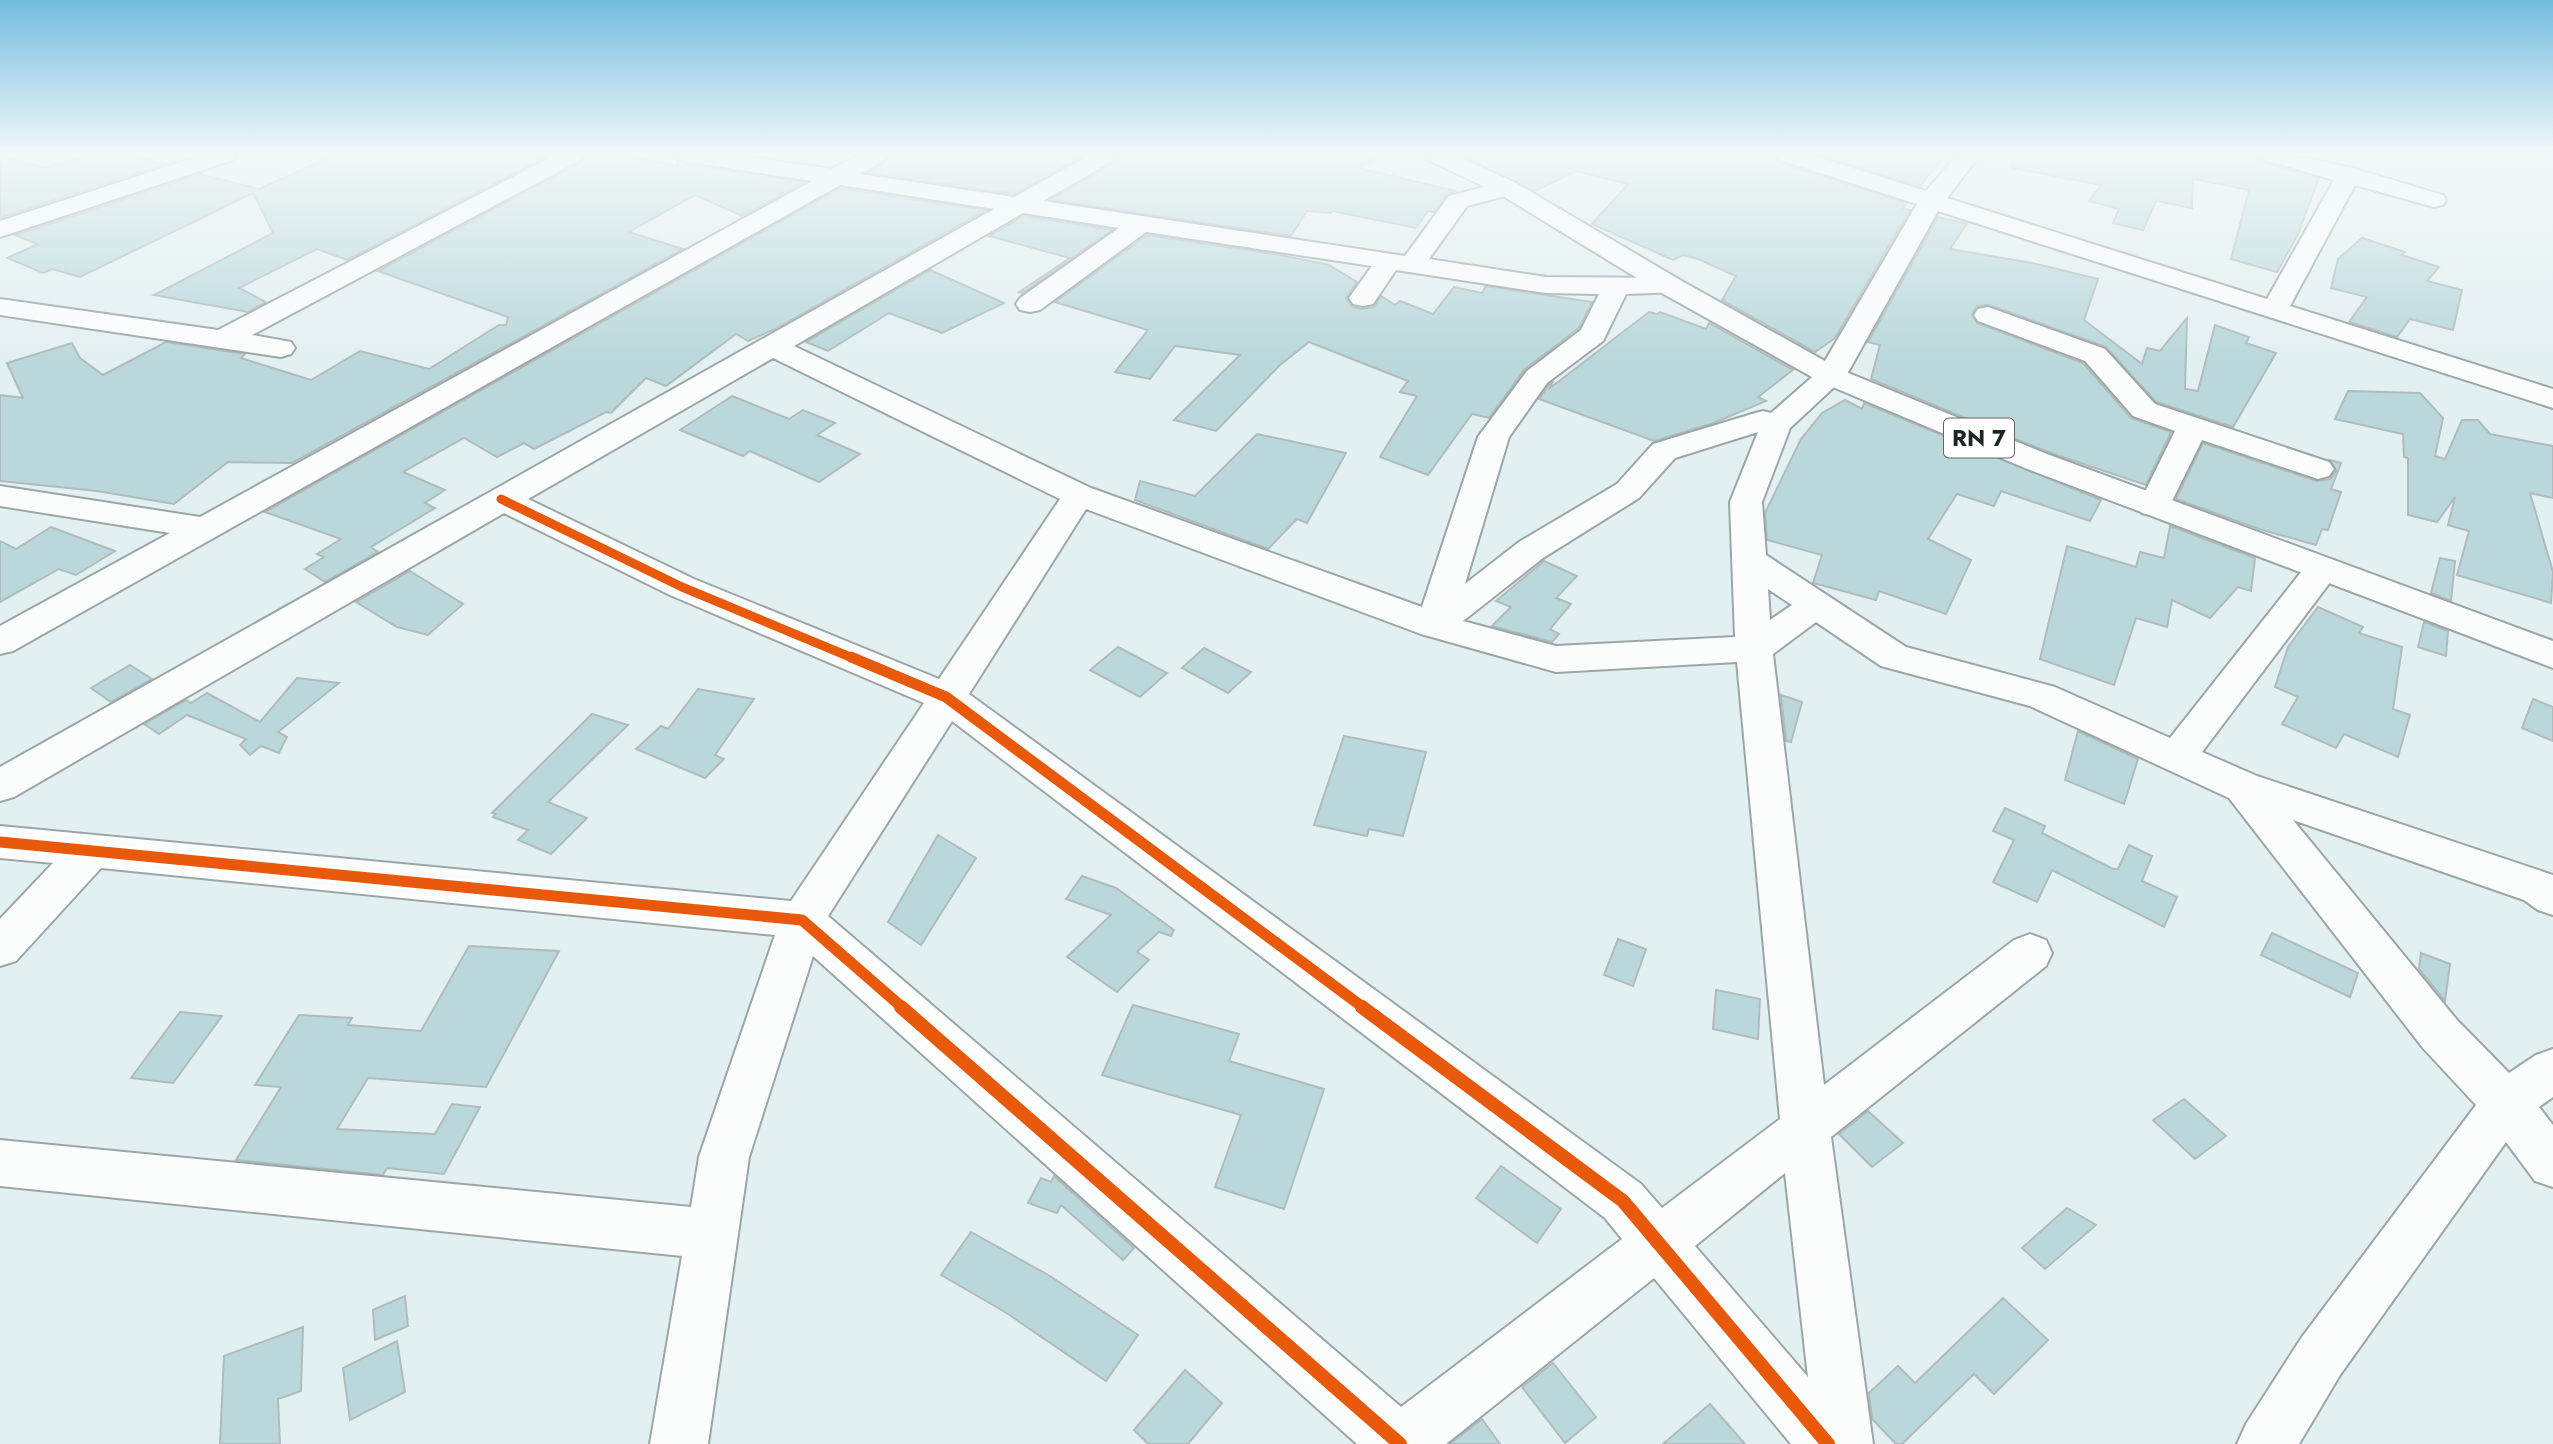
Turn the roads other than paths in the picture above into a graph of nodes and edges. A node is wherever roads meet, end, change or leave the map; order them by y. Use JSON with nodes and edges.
{"nodes":[{"id":1,"x":20,"y":222,"type":"edge"},
{"id":2,"x":444,"y":222,"type":"edge"},
{"id":3,"x":755,"y":222,"type":"edge"},
{"id":4,"x":987,"y":222,"type":"edge"},
{"id":5,"x":1138,"y":222,"type":"edge"},
{"id":6,"x":1438,"y":222,"type":"edge"},
{"id":7,"x":1564,"y":222,"type":"edge"},
{"id":8,"x":1919,"y":222,"type":"edge"},
{"id":9,"x":1999,"y":222,"type":"edge"},
{"id":10,"x":2322,"y":222,"type":"edge"},
{"id":11,"x":1142,"y":223,"type":"junction"},
{"id":12,"x":0,"y":229,"type":"edge"},
{"id":13,"x":1400,"y":262,"type":"junction"},
{"id":14,"x":1617,"y":285,"type":"junction"},
{"id":15,"x":1670,"y":286,"type":"junction"},
{"id":16,"x":1363,"y":298,"type":"dead end"},
{"id":17,"x":1030,"y":304,"type":"dead end"},
{"id":18,"x":0,"y":307,"type":"edge"},
{"id":19,"x":2274,"y":309,"type":"junction"},
{"id":20,"x":1988,"y":315,"type":"dead end"},
{"id":21,"x":223,"y":339,"type":"junction"},
{"id":22,"x":772,"y":345,"type":"junction"},
{"id":23,"x":281,"y":348,"type":"dead end"},
{"id":24,"x":1831,"y":376,"type":"junction"},
{"id":25,"x":2553,"y":399,"type":"edge"},
{"id":26,"x":1776,"y":424,"type":"junction"},
{"id":27,"x":2192,"y":428,"type":"junction"},
{"id":28,"x":2318,"y":469,"type":"dead end"},
{"id":29,"x":1079,"y":495,"type":"junction"},
{"id":30,"x":0,"y":496,"type":"edge"},
{"id":31,"x":501,"y":499,"type":"junction"},
{"id":32,"x":2154,"y":506,"type":"junction"},
{"id":33,"x":206,"y":528,"type":"junction"},
{"id":34,"x":1463,"y":537,"type":"junction"},
{"id":35,"x":1531,"y":550,"type":"junction"},
{"id":36,"x":1749,"y":560,"type":"junction"},
{"id":37,"x":2322,"y":569,"type":"junction"},
{"id":38,"x":1816,"y":605,"type":"junction"},
{"id":39,"x":1434,"y":625,"type":"junction"},
{"id":40,"x":0,"y":642,"type":"edge"},
{"id":41,"x":1755,"y":649,"type":"junction"},
{"id":42,"x":2553,"y":655,"type":"edge"},
{"id":43,"x":946,"y":697,"type":"junction"},
{"id":44,"x":2177,"y":757,"type":"junction"},
{"id":45,"x":0,"y":786,"type":"edge"},
{"id":46,"x":2243,"y":787,"type":"junction"},
{"id":47,"x":0,"y":842,"type":"edge"},
{"id":48,"x":91,"y":851,"type":"junction"},
{"id":49,"x":2553,"y":898,"type":"edge"},
{"id":50,"x":802,"y":920,"type":"junction"},
{"id":51,"x":0,"y":948,"type":"edge"},
{"id":52,"x":2031,"y":953,"type":"dead end"},
{"id":53,"x":2553,"y":1070,"type":"edge"},
{"id":54,"x":2506,"y":1103,"type":"junction"},
{"id":55,"x":1805,"y":1128,"type":"junction"},
{"id":56,"x":0,"y":1163,"type":"edge"},
{"id":57,"x":2553,"y":1164,"type":"edge"},
{"id":58,"x":712,"y":1234,"type":"junction"},
{"id":59,"x":1659,"y":1242,"type":"junction"},
{"id":60,"x":679,"y":1444,"type":"edge"},
{"id":61,"x":1400,"y":1444,"type":"edge"},
{"id":62,"x":1828,"y":1444,"type":"edge"},
{"id":63,"x":1844,"y":1444,"type":"edge"},
{"id":64,"x":2266,"y":1444,"type":"edge"}],
"edges":[{"from":1,"to":12,"type":"street"},
{"from":2,"to":21,"type":"street"},
{"from":3,"to":33,"type":"street"},
{"from":4,"to":22,"type":"street"},
{"from":5,"to":11,"type":"street"},
{"from":6,"to":13,"type":"street"},
{"from":7,"to":15,"type":"street","number":"RN 7"},
{"from":8,"to":24,"type":"street"},
{"from":9,"to":19,"type":"street"},
{"from":10,"to":19,"type":"street"},
{"from":11,"to":13,"type":"street"},
{"from":11,"to":17,"type":"street"},
{"from":13,"to":14,"type":"street"},
{"from":13,"to":16,"type":"street"},
{"from":14,"to":15,"type":"street"},
{"from":14,"to":34,"type":"street"},
{"from":15,"to":24,"type":"street","number":"RN 7"},
{"from":18,"to":21,"type":"street"},
{"from":19,"to":25,"type":"street"},
{"from":20,"to":27,"type":"street"},
{"from":21,"to":23,"type":"street"},
{"from":22,"to":29,"type":"street"},
{"from":22,"to":31,"type":"street"},
{"from":24,"to":26,"type":"street"},
{"from":24,"to":32,"type":"street","number":"RN 7"},
{"from":26,"to":35,"type":"street"},
{"from":26,"to":36,"type":"street"},
{"from":27,"to":28,"type":"street"},
{"from":27,"to":32,"type":"street"},
{"from":29,"to":39,"type":"street"},
{"from":29,"to":43,"type":"street"},
{"from":30,"to":33,"type":"street"},
{"from":31,"to":43,"type":"street"},
{"from":31,"to":45,"type":"street"},
{"from":32,"to":37,"type":"street","number":"RN 7"},
{"from":33,"to":40,"type":"street"},
{"from":34,"to":35,"type":"street"},
{"from":34,"to":39,"type":"street"},
{"from":35,"to":39,"type":"street"},
{"from":36,"to":38,"type":"street"},
{"from":36,"to":41,"type":"street"},
{"from":37,"to":42,"type":"street","number":"RN 7"},
{"from":37,"to":44,"type":"street"},
{"from":38,"to":41,"type":"street"},
{"from":38,"to":44,"type":"street"},
{"from":39,"to":41,"type":"street"},
{"from":41,"to":55,"type":"street"},
{"from":43,"to":50,"type":"street"},
{"from":43,"to":59,"type":"street"},
{"from":44,"to":46,"type":"street"},
{"from":46,"to":49,"type":"street"},
{"from":46,"to":54,"type":"street"},
{"from":47,"to":48,"type":"street"},
{"from":48,"to":50,"type":"street"},
{"from":48,"to":51,"type":"street"},
{"from":50,"to":58,"type":"street"},
{"from":50,"to":61,"type":"street"},
{"from":52,"to":55,"type":"street"},
{"from":53,"to":54,"type":"street"},
{"from":54,"to":57,"type":"street"},
{"from":54,"to":64,"type":"street"},
{"from":55,"to":59,"type":"street"},
{"from":55,"to":63,"type":"street"},
{"from":56,"to":58,"type":"street"},
{"from":58,"to":60,"type":"street"},
{"from":59,"to":61,"type":"street"},
{"from":59,"to":62,"type":"street"}]}
